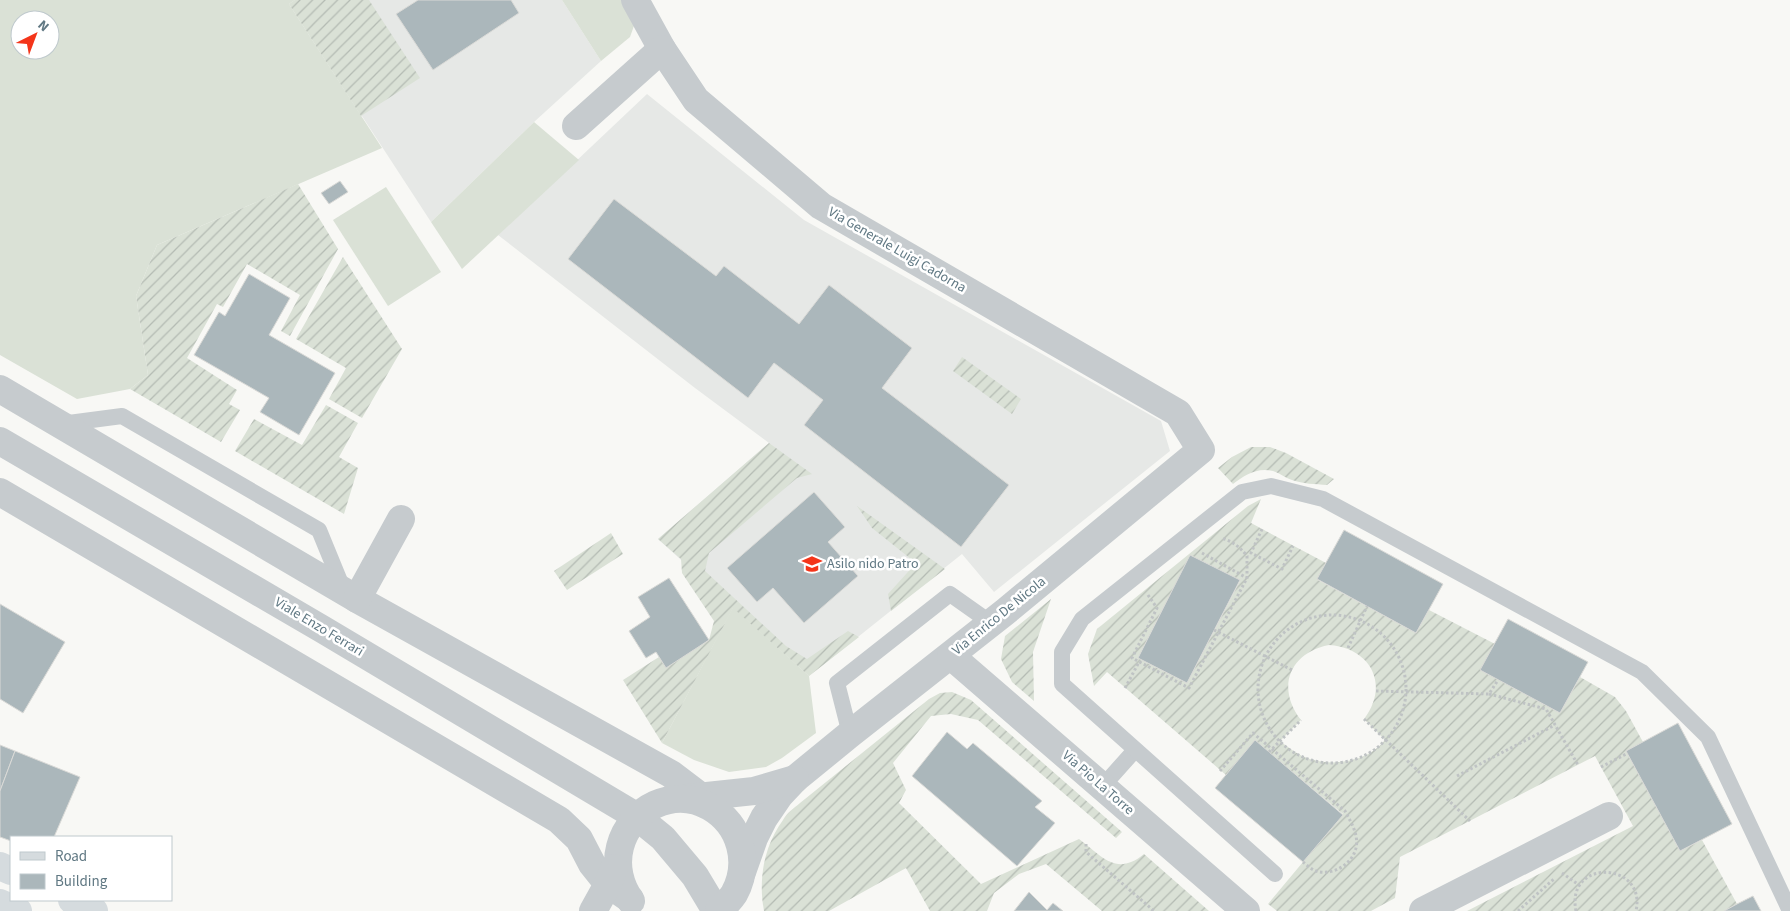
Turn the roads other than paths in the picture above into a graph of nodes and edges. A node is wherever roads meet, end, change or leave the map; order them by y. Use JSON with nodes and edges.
{"nodes":[{"id":1,"x":635,"y":0,"type":"edge"},
{"id":2,"x":662,"y":49,"type":"junction"},
{"id":3,"x":576,"y":126,"type":"dead end"},
{"id":4,"x":0,"y":390,"type":"edge"},
{"id":5,"x":60,"y":424,"type":"junction"},
{"id":6,"x":0,"y":441,"type":"edge"},
{"id":7,"x":1201,"y":450,"type":"joint"},
{"id":8,"x":0,"y":492,"type":"edge"},
{"id":9,"x":401,"y":519,"type":"dead end"},
{"id":10,"x":351,"y":595,"type":"junction"},
{"id":11,"x":991,"y":623,"type":"junction"},
{"id":12,"x":951,"y":656,"type":"junction"},
{"id":13,"x":850,"y":734,"type":"junction"},
{"id":14,"x":1135,"y":750,"type":"junction"},
{"id":15,"x":795,"y":779,"type":"junction"},
{"id":16,"x":1102,"y":787,"type":"junction"},
{"id":17,"x":698,"y":800,"type":"junction"},
{"id":18,"x":636,"y":816,"type":"junction"},
{"id":19,"x":1609,"y":816,"type":"dead end"},
{"id":20,"x":742,"y":872,"type":"junction"},
{"id":21,"x":1275,"y":874,"type":"dead end"},
{"id":22,"x":626,"y":898,"type":"edge"},
{"id":23,"x":74,"y":901,"type":"edge"},
{"id":24,"x":0,"y":903,"type":"edge"},
{"id":25,"x":18,"y":911,"type":"edge"},
{"id":26,"x":94,"y":911,"type":"edge"},
{"id":27,"x":593,"y":911,"type":"edge"},
{"id":28,"x":717,"y":911,"type":"edge"},
{"id":29,"x":1246,"y":911,"type":"edge"},
{"id":30,"x":1423,"y":911,"type":"edge"},
{"id":31,"x":1790,"y":911,"type":"edge"}],
"edges":[{"from":1,"to":2,"type":"street","name":"Via Generale Luigi Cadorna"},
{"from":2,"to":3,"type":"street"},
{"from":2,"to":7,"type":"street","name":"Via Generale Luigi Cadorna"},
{"from":4,"to":5,"type":"street"},
{"from":5,"to":10,"type":"street"},
{"from":5,"to":10,"type":"lane"},
{"from":6,"to":18,"type":"street","name":"Viale Enzo Ferrari"},
{"from":7,"to":11,"type":"street","name":"Via Enrico De Nicola"},
{"from":8,"to":22,"type":"street"},
{"from":9,"to":10,"type":"street"},
{"from":10,"to":17,"type":"street"},
{"from":11,"to":12,"type":"street","name":"Via Enrico De Nicola"},
{"from":11,"to":13,"type":"lane"},
{"from":12,"to":13,"type":"street","name":"Via Enrico De Nicola"},
{"from":12,"to":16,"type":"street","name":"Via Pio La Torre"},
{"from":13,"to":15,"type":"street","name":"Via Enrico De Nicola"},
{"from":14,"to":16,"type":"lane"},
{"from":14,"to":21,"type":"lane"},
{"from":14,"to":31,"type":"lane"},
{"from":15,"to":17,"type":"street"},
{"from":15,"to":20,"type":"street"},
{"from":16,"to":29,"type":"street","name":"Via Pio La Torre"},
{"from":17,"to":18,"type":"street"},
{"from":17,"to":20,"type":"street"},
{"from":18,"to":22,"type":"street"},
{"from":18,"to":28,"type":"street","name":"Viale Enzo Ferrari"},
{"from":19,"to":30,"type":"street"},
{"from":20,"to":28,"type":"street"},
{"from":22,"to":27,"type":"street"},
{"from":23,"to":26,"type":"main road"},
{"from":24,"to":25,"type":"main road"}]}
